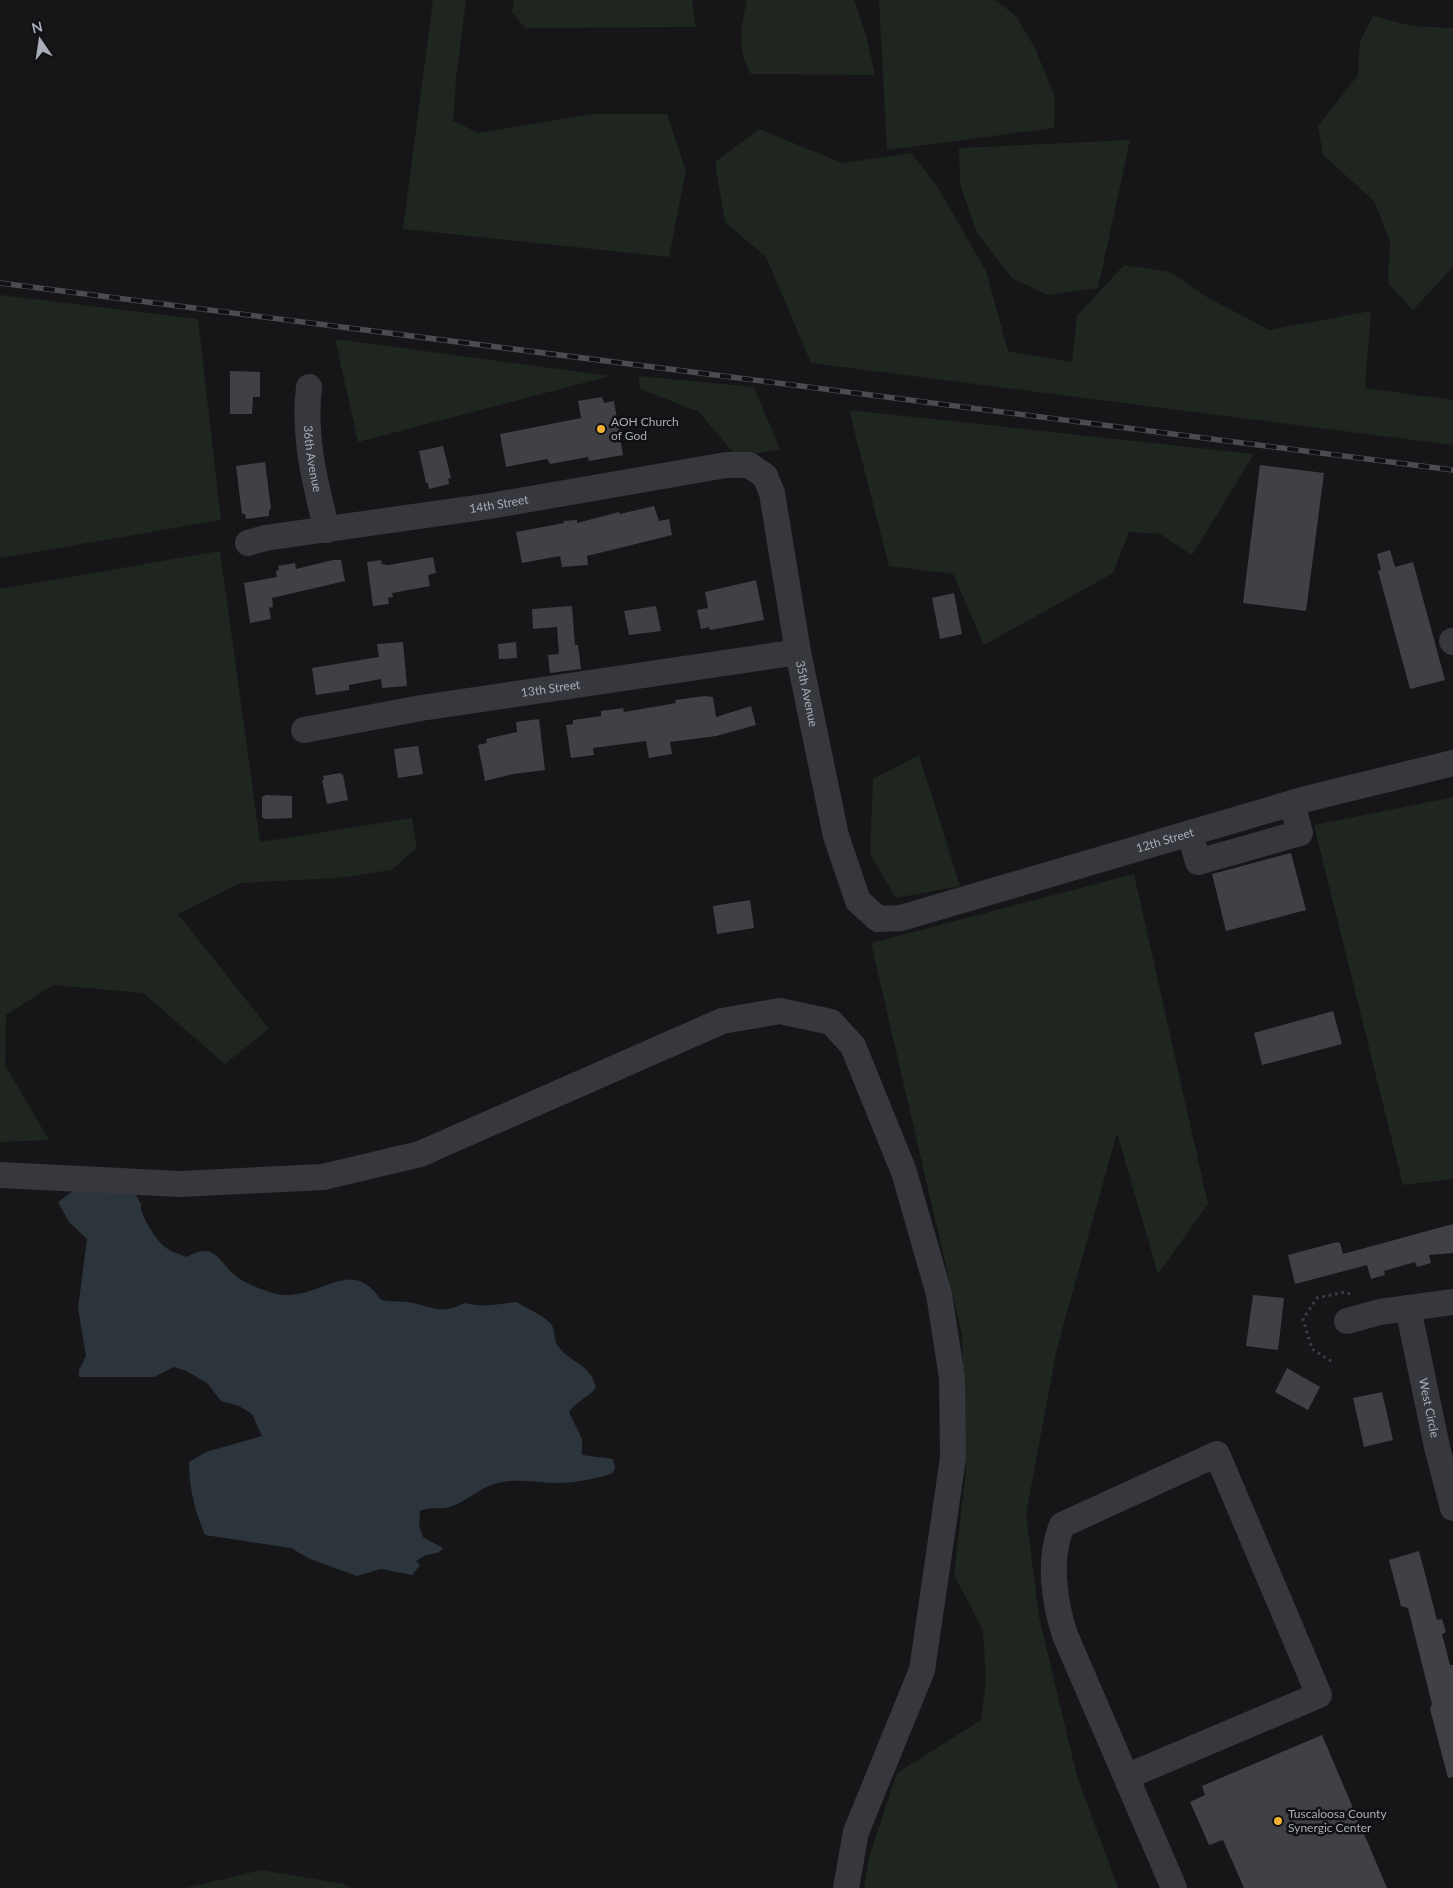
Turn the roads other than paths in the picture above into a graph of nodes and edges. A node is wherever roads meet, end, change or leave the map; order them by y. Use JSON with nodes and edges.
{"nodes":[{"id":1,"x":309,"y":387,"type":"dead end"},
{"id":2,"x":749,"y":464,"type":"joint"},
{"id":3,"x":327,"y":530,"type":"junction"},
{"id":4,"x":248,"y":543,"type":"dead end"},
{"id":5,"x":798,"y":652,"type":"junction"},
{"id":6,"x":304,"y":730,"type":"dead end"},
{"id":7,"x":1453,"y":763,"type":"edge"},
{"id":8,"x":878,"y":919,"type":"joint"},
{"id":9,"x":0,"y":1175,"type":"edge"},
{"id":10,"x":1453,"y":1302,"type":"edge"},
{"id":11,"x":1408,"y":1308,"type":"junction"},
{"id":12,"x":1347,"y":1321,"type":"dead end"},
{"id":13,"x":1453,"y":1508,"type":"edge"},
{"id":14,"x":1128,"y":1776,"type":"junction"},
{"id":15,"x":846,"y":1888,"type":"edge"},
{"id":16,"x":1174,"y":1888,"type":"edge"}],
"edges":[{"from":1,"to":3,"type":"street","name":"36th Avenue"},
{"from":2,"to":3,"type":"street","name":"14th Street"},
{"from":2,"to":5,"type":"street","name":"35th Avenue"},
{"from":3,"to":4,"type":"street","name":"14th Street"},
{"from":5,"to":6,"type":"street","name":"13th Street"},
{"from":5,"to":8,"type":"street","name":"35th Avenue"},
{"from":7,"to":8,"type":"street","name":"12th Street"},
{"from":9,"to":15,"type":"street"},
{"from":10,"to":11,"type":"street"},
{"from":11,"to":12,"type":"street"},
{"from":11,"to":13,"type":"street","name":"West Circle"},
{"from":14,"to":14,"type":"street"},
{"from":14,"to":16,"type":"street"}]}
